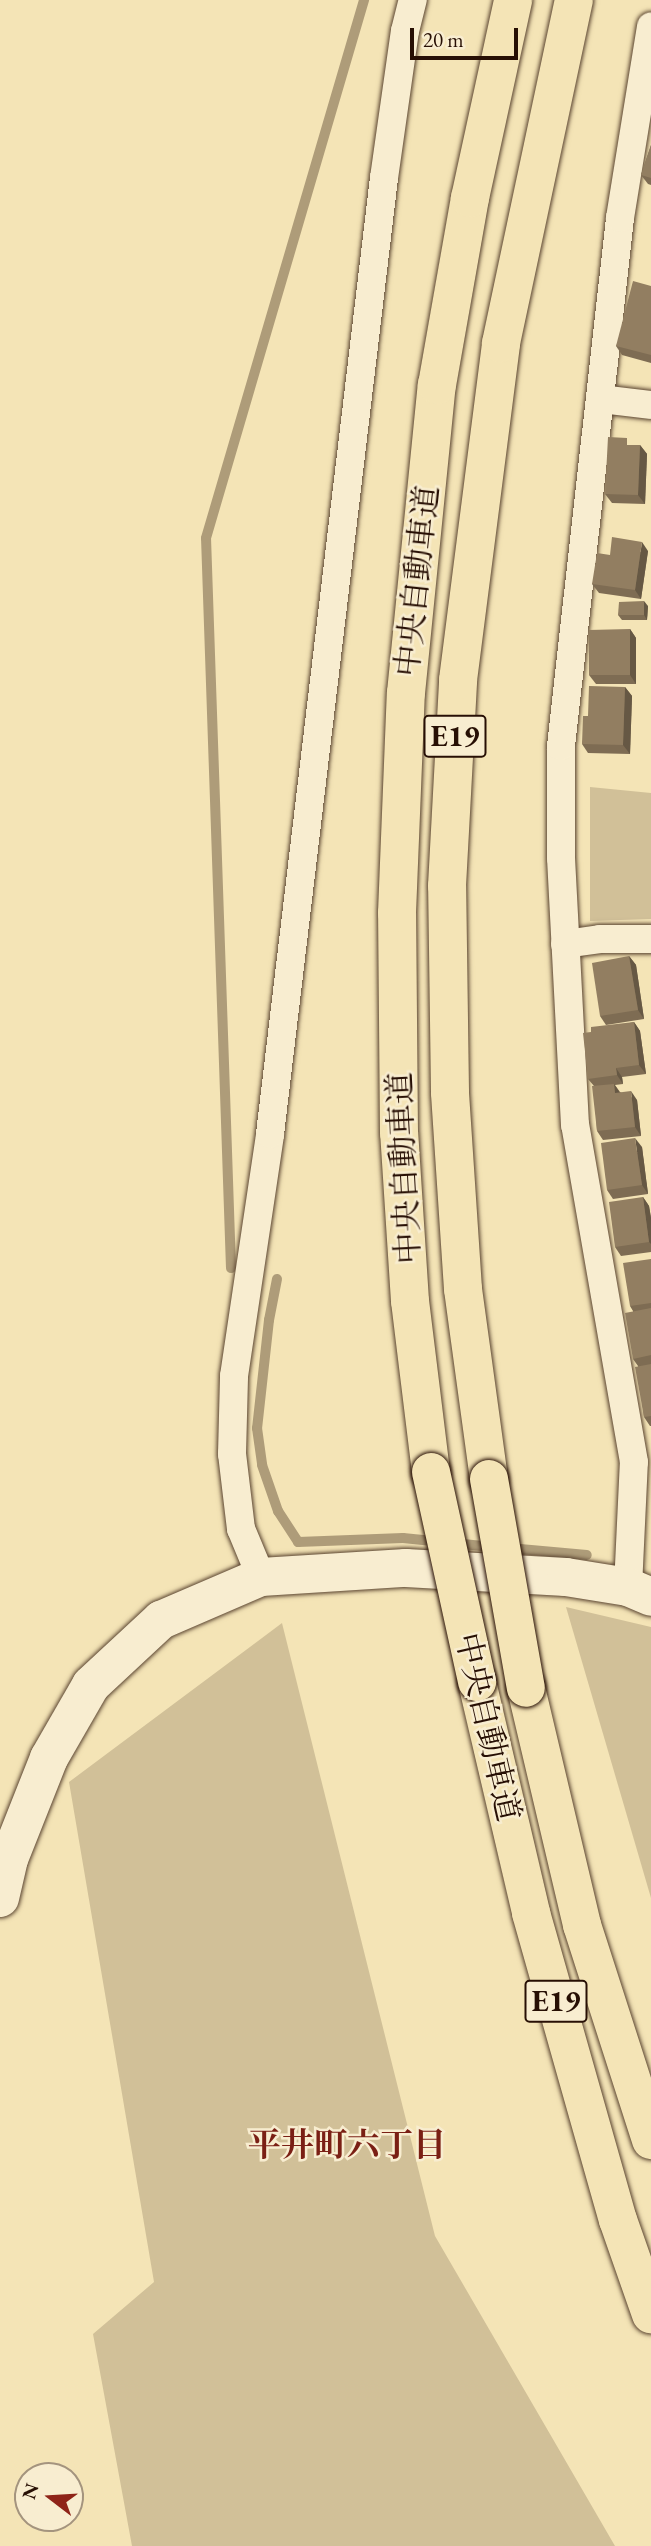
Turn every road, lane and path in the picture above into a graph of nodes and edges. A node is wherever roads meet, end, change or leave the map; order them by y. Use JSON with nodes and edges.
{"nodes":[{"id":1,"x":413,"y":0,"type":"edge"},
{"id":2,"x":513,"y":0,"type":"edge"},
{"id":3,"x":573,"y":0,"type":"edge"},
{"id":4,"x":651,"y":26,"type":"edge"},
{"id":5,"x":601,"y":399,"type":"junction"},
{"id":6,"x":651,"y":405,"type":"edge"},
{"id":7,"x":651,"y":939,"type":"edge"},
{"id":8,"x":565,"y":944,"type":"junction"},
{"id":9,"x":261,"y":1577,"type":"junction"},
{"id":10,"x":640,"y":1592,"type":"edge"},
{"id":11,"x":4,"y":1856,"type":"edge"},
{"id":12,"x":0,"y":1898,"type":"edge"},
{"id":13,"x":651,"y":2140,"type":"edge"},
{"id":14,"x":651,"y":2315,"type":"edge"}],
"edges":[{"from":1,"to":9,"type":"street"},
{"from":2,"to":14,"type":"highway","name":"中央自動車道","number":"E19","bridge":true},
{"from":3,"to":13,"type":"highway","name":"中央自動車道","number":"E19","bridge":true},
{"from":4,"to":5,"type":"street"},
{"from":5,"to":6,"type":"street"},
{"from":5,"to":8,"type":"street"},
{"from":7,"to":8,"type":"street"},
{"from":8,"to":10,"type":"street"},
{"from":9,"to":10,"type":"street"},
{"from":9,"to":11,"type":"street"},
{"from":11,"to":12,"type":"street"}]}
